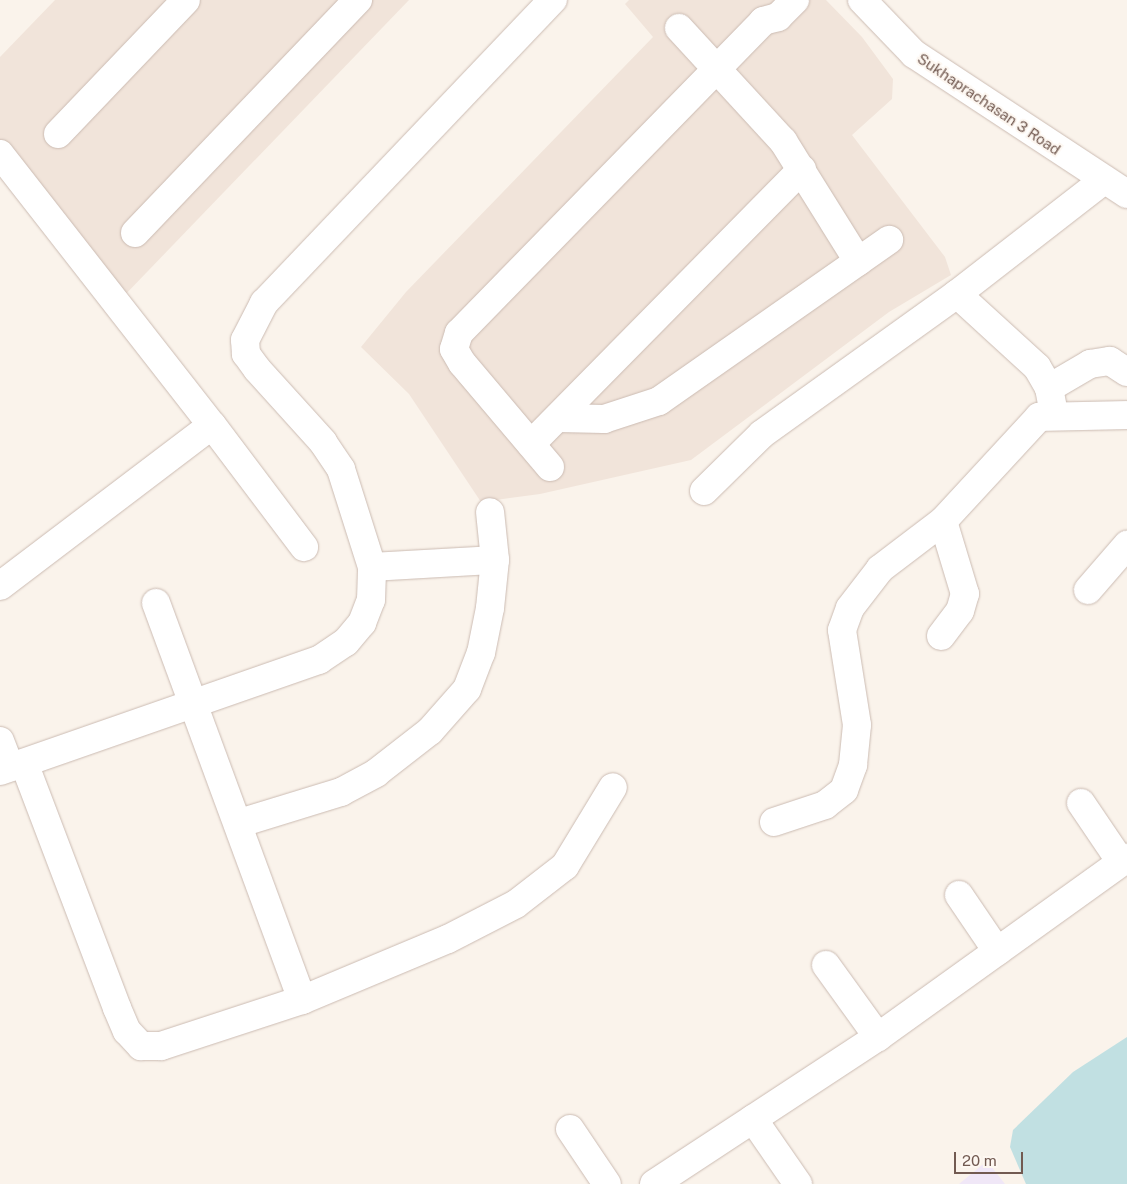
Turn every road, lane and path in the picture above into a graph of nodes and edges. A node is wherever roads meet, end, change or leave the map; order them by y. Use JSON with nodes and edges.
{"nodes":[{"id":1,"x":186,"y":0,"type":"edge"},
{"id":2,"x":358,"y":0,"type":"edge"},
{"id":3,"x":553,"y":0,"type":"edge"},
{"id":4,"x":795,"y":0,"type":"edge"},
{"id":5,"x":862,"y":0,"type":"edge"},
{"id":6,"x":765,"y":11,"type":"edge"},
{"id":7,"x":679,"y":28,"type":"dead end"},
{"id":8,"x":720,"y":68,"type":"junction"},
{"id":9,"x":58,"y":134,"type":"dead end"},
{"id":10,"x":0,"y":154,"type":"edge"},
{"id":11,"x":802,"y":169,"type":"junction"},
{"id":12,"x":1104,"y":180,"type":"junction"},
{"id":13,"x":1127,"y":194,"type":"edge"},
{"id":14,"x":135,"y":233,"type":"dead end"},
{"id":15,"x":889,"y":240,"type":"dead end"},
{"id":16,"x":858,"y":261,"type":"junction"},
{"id":17,"x":958,"y":294,"type":"junction"},
{"id":18,"x":1127,"y":372,"type":"edge"},
{"id":19,"x":1052,"y":401,"type":"junction"},
{"id":20,"x":1127,"y":415,"type":"edge"},
{"id":21,"x":559,"y":418,"type":"junction"},
{"id":22,"x":212,"y":425,"type":"junction"},
{"id":23,"x":531,"y":444,"type":"junction"},
{"id":24,"x":550,"y":467,"type":"dead end"},
{"id":25,"x":704,"y":491,"type":"dead end"},
{"id":26,"x":490,"y":512,"type":"dead end"},
{"id":27,"x":943,"y":521,"type":"junction"},
{"id":28,"x":1127,"y":545,"type":"edge"},
{"id":29,"x":304,"y":547,"type":"dead end"},
{"id":30,"x":495,"y":560,"type":"junction"},
{"id":31,"x":372,"y":567,"type":"junction"},
{"id":32,"x":0,"y":586,"type":"edge"},
{"id":33,"x":1088,"y":590,"type":"dead end"},
{"id":34,"x":156,"y":603,"type":"dead end"},
{"id":35,"x":941,"y":636,"type":"dead end"},
{"id":36,"x":196,"y":705,"type":"junction"},
{"id":37,"x":0,"y":741,"type":"edge"},
{"id":38,"x":11,"y":767,"type":"edge"},
{"id":39,"x":613,"y":787,"type":"dead end"},
{"id":40,"x":1081,"y":803,"type":"dead end"},
{"id":41,"x":774,"y":822,"type":"dead end"},
{"id":42,"x":240,"y":823,"type":"junction"},
{"id":43,"x":1124,"y":860,"type":"edge"},
{"id":44,"x":958,"y":895,"type":"dead end"},
{"id":45,"x":997,"y":951,"type":"junction"},
{"id":46,"x":826,"y":965,"type":"dead end"},
{"id":47,"x":302,"y":1000,"type":"junction"},
{"id":48,"x":878,"y":1037,"type":"junction"},
{"id":49,"x":753,"y":1119,"type":"junction"},
{"id":50,"x":570,"y":1129,"type":"dead end"},
{"id":51,"x":607,"y":1184,"type":"edge"},
{"id":52,"x":654,"y":1184,"type":"edge"},
{"id":53,"x":798,"y":1184,"type":"edge"}],
"edges":[{"from":1,"to":9,"type":"street"},
{"from":2,"to":14,"type":"street"},
{"from":3,"to":31,"type":"street"},
{"from":4,"to":6,"type":"street"},
{"from":5,"to":12,"type":"street","name":"Sukhaprachasan 3 Road"},
{"from":6,"to":8,"type":"street"},
{"from":7,"to":8,"type":"street"},
{"from":8,"to":11,"type":"street"},
{"from":8,"to":23,"type":"street"},
{"from":10,"to":22,"type":"street"},
{"from":11,"to":16,"type":"street"},
{"from":11,"to":21,"type":"street"},
{"from":12,"to":13,"type":"street","name":"Sukhaprachasan 3 Road"},
{"from":12,"to":17,"type":"street"},
{"from":15,"to":16,"type":"street"},
{"from":16,"to":21,"type":"street"},
{"from":17,"to":19,"type":"street"},
{"from":17,"to":25,"type":"street"},
{"from":18,"to":19,"type":"street"},
{"from":19,"to":20,"type":"street"},
{"from":19,"to":27,"type":"street"},
{"from":21,"to":23,"type":"street"},
{"from":22,"to":29,"type":"street"},
{"from":22,"to":32,"type":"street"},
{"from":23,"to":24,"type":"street"},
{"from":26,"to":30,"type":"street"},
{"from":27,"to":35,"type":"street"},
{"from":27,"to":41,"type":"street"},
{"from":28,"to":33,"type":"street"},
{"from":30,"to":31,"type":"street"},
{"from":30,"to":42,"type":"street"},
{"from":31,"to":36,"type":"street"},
{"from":34,"to":36,"type":"street"},
{"from":36,"to":38,"type":"street"},
{"from":36,"to":42,"type":"street"},
{"from":37,"to":38,"type":"street"},
{"from":38,"to":47,"type":"street"},
{"from":39,"to":47,"type":"street"},
{"from":40,"to":43,"type":"street"},
{"from":42,"to":47,"type":"street"},
{"from":43,"to":45,"type":"street"},
{"from":44,"to":45,"type":"street"},
{"from":45,"to":48,"type":"street"},
{"from":46,"to":48,"type":"street"},
{"from":48,"to":49,"type":"street"},
{"from":49,"to":52,"type":"street"},
{"from":49,"to":53,"type":"street"},
{"from":50,"to":51,"type":"street"}]}
